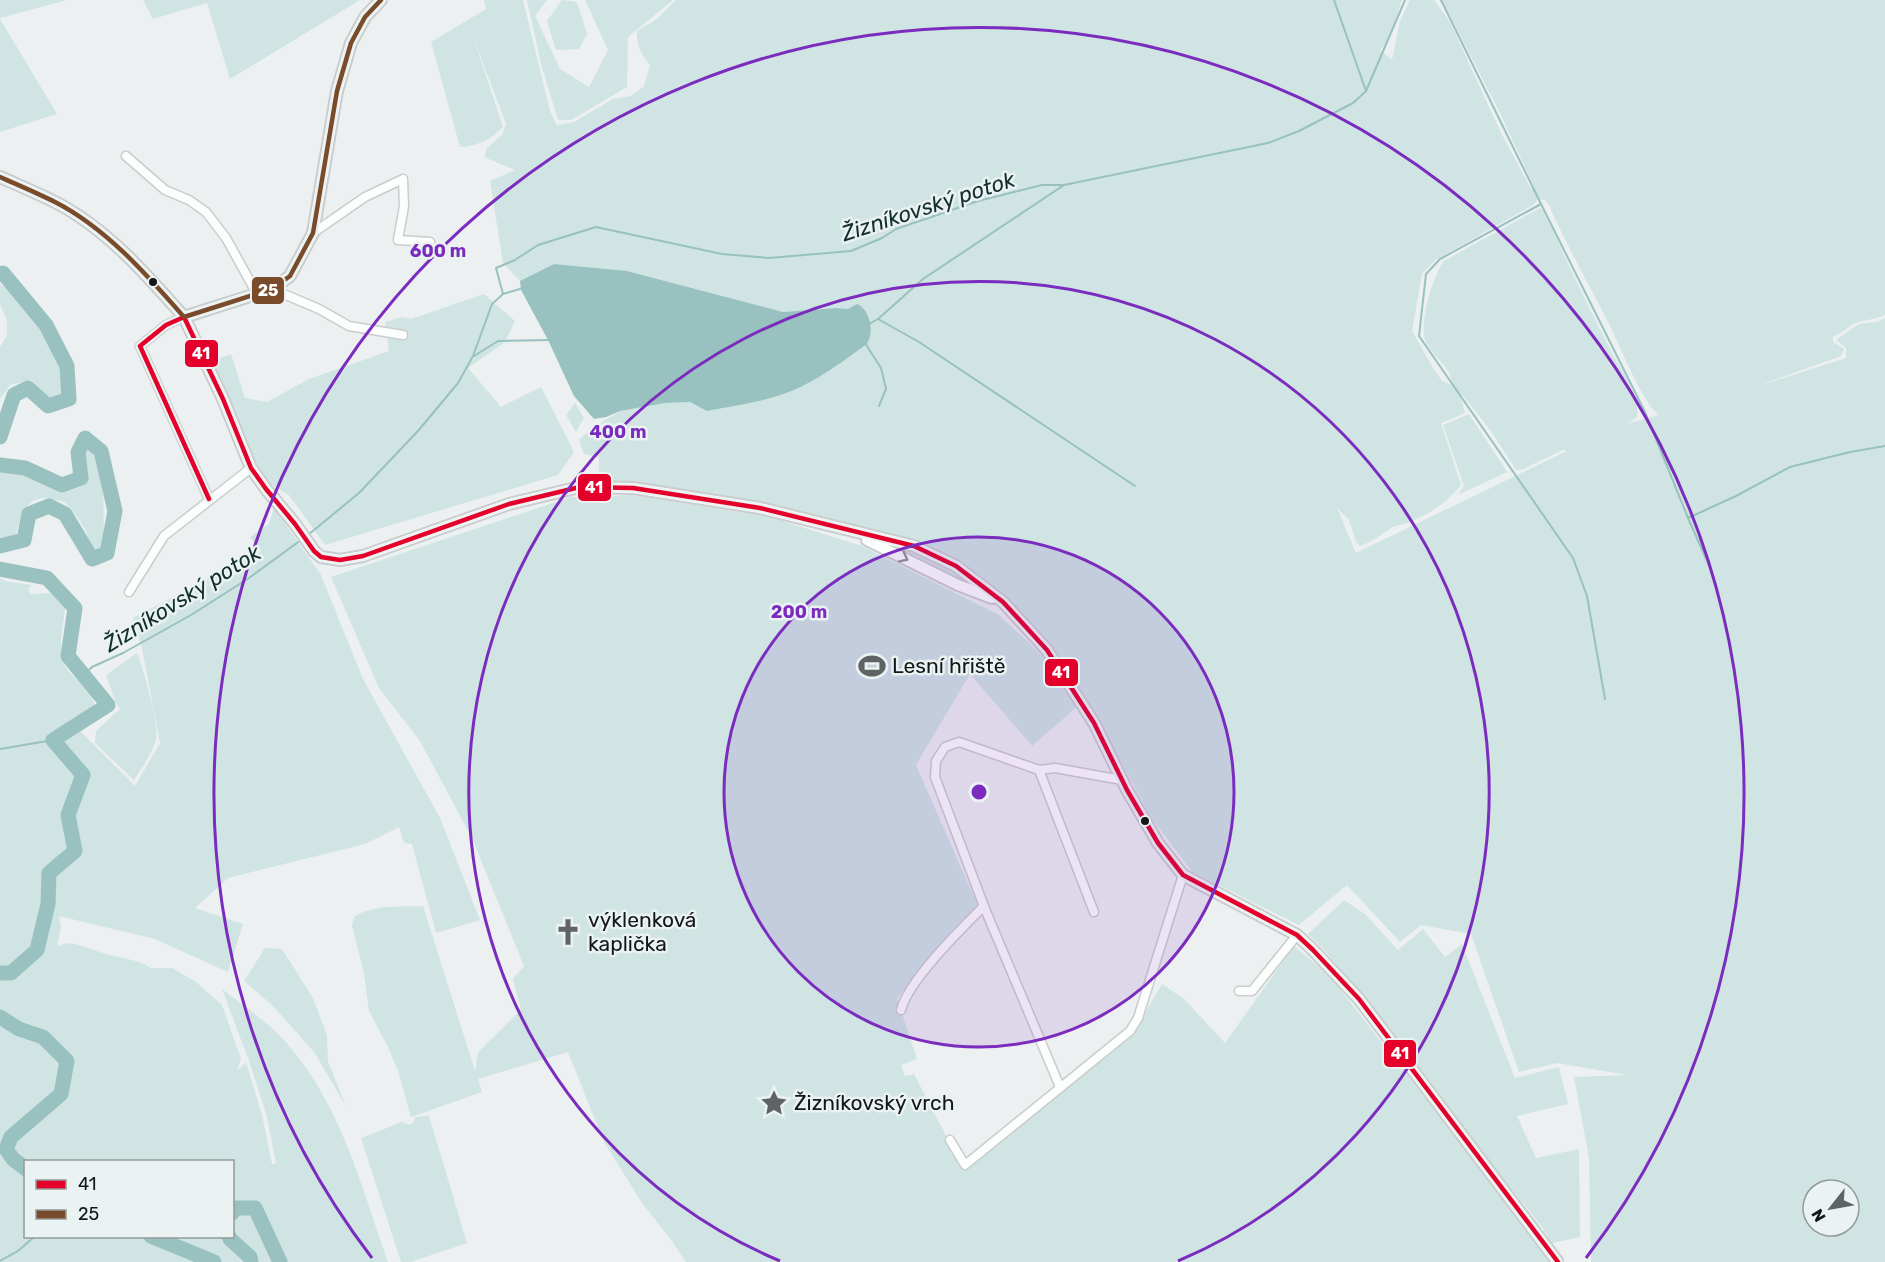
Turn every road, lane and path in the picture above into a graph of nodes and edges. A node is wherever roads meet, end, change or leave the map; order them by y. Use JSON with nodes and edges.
{"nodes":[{"id":1,"x":381,"y":0,"type":"edge"},
{"id":2,"x":126,"y":156,"type":"dead end"},
{"id":3,"x":0,"y":177,"type":"edge"},
{"id":4,"x":313,"y":232,"type":"junction"},
{"id":5,"x":430,"y":242,"type":"dead end"},
{"id":6,"x":272,"y":289,"type":"junction"},
{"id":7,"x":257,"y":294,"type":"junction"},
{"id":8,"x":184,"y":317,"type":"junction"},
{"id":9,"x":403,"y":335,"type":"dead end"},
{"id":10,"x":251,"y":468,"type":"junction"},
{"id":11,"x":209,"y":499,"type":"junction"},
{"id":12,"x":852,"y":532,"type":"junction"},
{"id":13,"x":129,"y":592,"type":"dead end"},
{"id":14,"x":1003,"y":602,"type":"junction"},
{"id":15,"x":1039,"y":770,"type":"junction"},
{"id":16,"x":1122,"y":780,"type":"junction"},
{"id":17,"x":1183,"y":874,"type":"junction"},
{"id":18,"x":984,"y":906,"type":"junction"},
{"id":19,"x":1094,"y":912,"type":"dead end"},
{"id":20,"x":1297,"y":935,"type":"junction"},
{"id":21,"x":1239,"y":991,"type":"dead end"},
{"id":22,"x":901,"y":1010,"type":"dead end"},
{"id":23,"x":1060,"y":1087,"type":"junction"},
{"id":24,"x":950,"y":1140,"type":"dead end"},
{"id":25,"x":1558,"y":1261,"type":"edge"}],
"edges":[{"from":1,"to":4,"type":"street"},
{"from":2,"to":7,"type":"street"},
{"from":3,"to":8,"type":"street"},
{"from":4,"to":5,"type":"street"},
{"from":4,"to":6,"type":"street"},
{"from":6,"to":7,"type":"street"},
{"from":6,"to":9,"type":"street"},
{"from":7,"to":8,"type":"street"},
{"from":8,"to":10,"type":"street"},
{"from":8,"to":11,"type":"street"},
{"from":10,"to":11,"type":"street"},
{"from":10,"to":12,"type":"street"},
{"from":11,"to":13,"type":"street"},
{"from":12,"to":14,"type":"street","one_way":true},
{"from":12,"to":14,"type":"street"},
{"from":14,"to":16,"type":"street"},
{"from":15,"to":16,"type":"street"},
{"from":15,"to":18,"type":"street"},
{"from":15,"to":19,"type":"street"},
{"from":16,"to":17,"type":"street"},
{"from":17,"to":20,"type":"street"},
{"from":17,"to":23,"type":"street"},
{"from":18,"to":22,"type":"street"},
{"from":18,"to":23,"type":"street"},
{"from":20,"to":21,"type":"street"},
{"from":20,"to":25,"type":"street"},
{"from":23,"to":24,"type":"street"}]}
